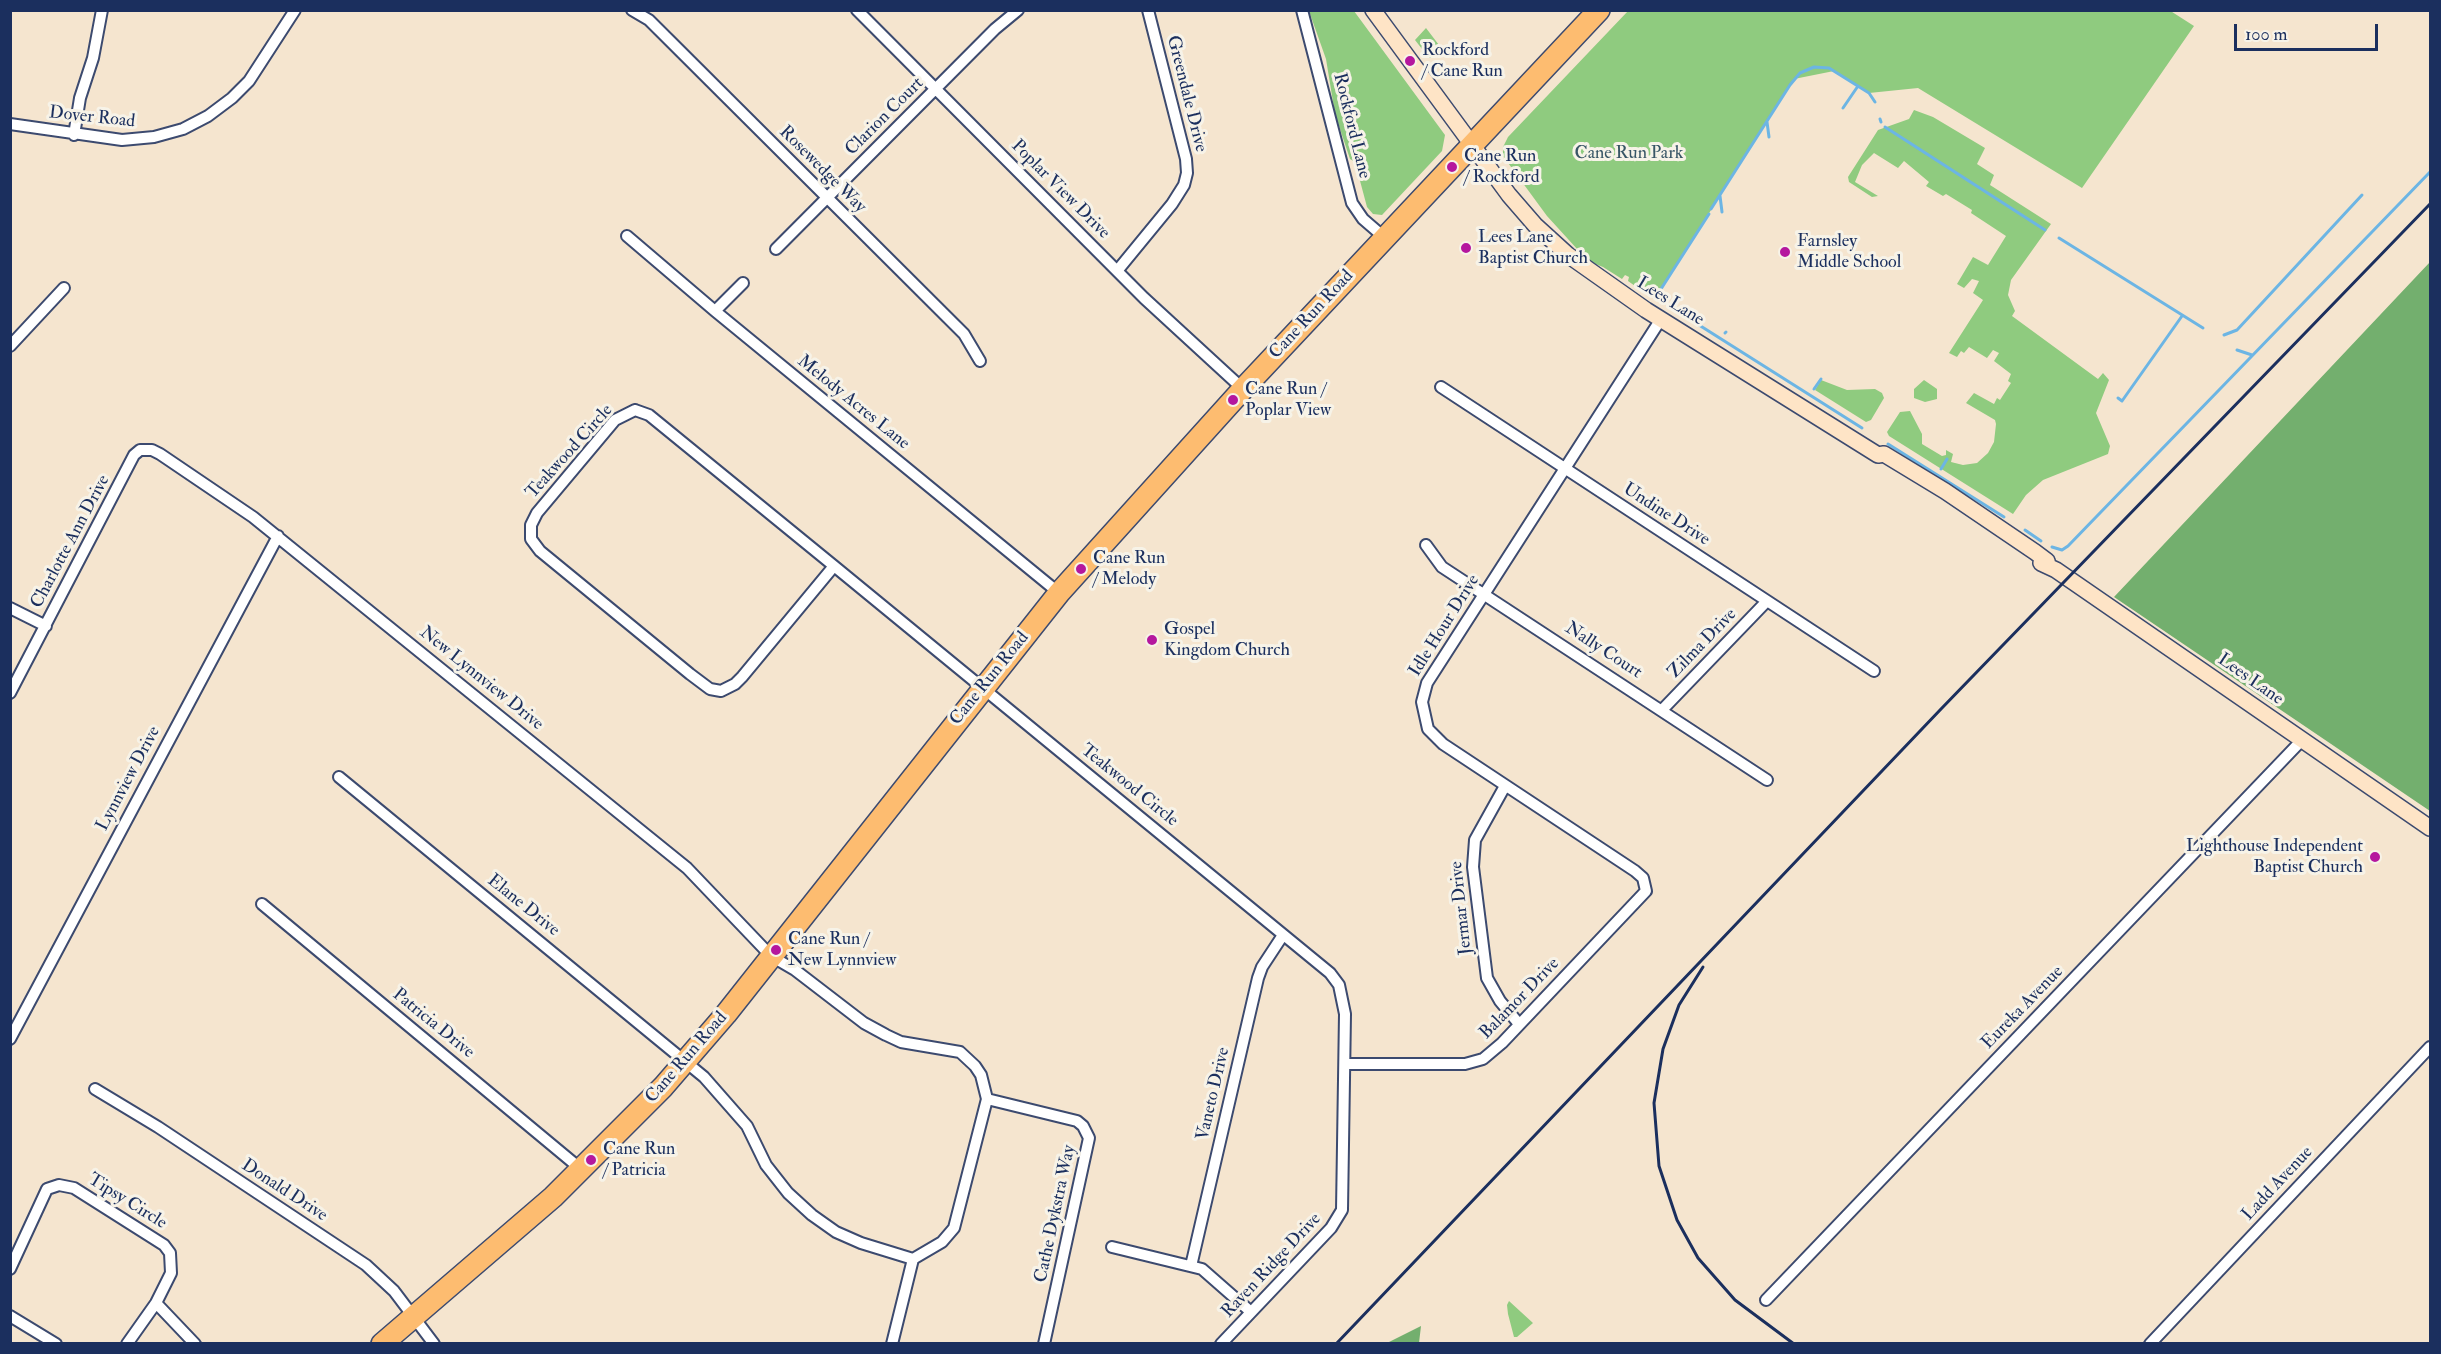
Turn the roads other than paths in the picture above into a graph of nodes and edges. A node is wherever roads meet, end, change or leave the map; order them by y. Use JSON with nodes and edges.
{"nodes":[{"id":1,"x":102,"y":10,"type":"edge"},
{"id":2,"x":295,"y":10,"type":"edge"},
{"id":3,"x":632,"y":10,"type":"edge"},
{"id":4,"x":857,"y":10,"type":"edge"},
{"id":5,"x":1018,"y":10,"type":"edge"},
{"id":6,"x":1148,"y":10,"type":"edge"},
{"id":7,"x":1302,"y":10,"type":"edge"},
{"id":8,"x":1373,"y":10,"type":"edge"},
{"id":9,"x":1599,"y":10,"type":"edge"},
{"id":10,"x":936,"y":89,"type":"junction"},
{"id":11,"x":10,"y":124,"type":"edge"},
{"id":12,"x":74,"y":135,"type":"junction"},
{"id":13,"x":1473,"y":145,"type":"junction"},
{"id":14,"x":827,"y":198,"type":"junction"},
{"id":15,"x":627,"y":236,"type":"dead end"},
{"id":16,"x":1385,"y":238,"type":"junction"},
{"id":17,"x":776,"y":249,"type":"dead end"},
{"id":18,"x":1117,"y":271,"type":"junction"},
{"id":19,"x":743,"y":283,"type":"dead end"},
{"id":20,"x":64,"y":288,"type":"dead end"},
{"id":21,"x":715,"y":311,"type":"junction"},
{"id":22,"x":1661,"y":319,"type":"junction"},
{"id":23,"x":10,"y":346,"type":"edge"},
{"id":24,"x":980,"y":361,"type":"dead end"},
{"id":25,"x":1441,"y":387,"type":"dead end"},
{"id":26,"x":1244,"y":389,"type":"junction"},
{"id":27,"x":152,"y":450,"type":"joint"},
{"id":28,"x":1564,"y":468,"type":"junction"},
{"id":29,"x":278,"y":536,"type":"junction"},
{"id":30,"x":1426,"y":545,"type":"dead end"},
{"id":31,"x":834,"y":566,"type":"junction"},
{"id":32,"x":1059,"y":593,"type":"junction"},
{"id":33,"x":1484,"y":594,"type":"junction"},
{"id":34,"x":1767,"y":601,"type":"junction"},
{"id":35,"x":10,"y":608,"type":"edge"},
{"id":36,"x":46,"y":626,"type":"junction"},
{"id":37,"x":1874,"y":671,"type":"dead end"},
{"id":38,"x":983,"y":688,"type":"junction"},
{"id":39,"x":10,"y":693,"type":"edge"},
{"id":40,"x":1662,"y":710,"type":"junction"},
{"id":41,"x":2302,"y":740,"type":"junction"},
{"id":42,"x":339,"y":777,"type":"dead end"},
{"id":43,"x":1767,"y":780,"type":"dead end"},
{"id":44,"x":1505,"y":786,"type":"junction"},
{"id":45,"x":2430,"y":828,"type":"edge"},
{"id":46,"x":1645,"y":884,"type":"joint"},
{"id":47,"x":262,"y":904,"type":"dead end"},
{"id":48,"x":1283,"y":935,"type":"junction"},
{"id":49,"x":771,"y":956,"type":"junction"},
{"id":50,"x":1519,"y":1024,"type":"junction"},
{"id":51,"x":10,"y":1039,"type":"edge"},
{"id":52,"x":2430,"y":1047,"type":"edge"},
{"id":53,"x":686,"y":1060,"type":"junction"},
{"id":54,"x":1345,"y":1064,"type":"junction"},
{"id":55,"x":95,"y":1089,"type":"dead end"},
{"id":56,"x":987,"y":1100,"type":"junction"},
{"id":57,"x":582,"y":1170,"type":"junction"},
{"id":58,"x":1112,"y":1247,"type":"dead end"},
{"id":59,"x":913,"y":1259,"type":"junction"},
{"id":60,"x":1191,"y":1266,"type":"junction"},
{"id":61,"x":10,"y":1269,"type":"edge"},
{"id":62,"x":1766,"y":1300,"type":"dead end"},
{"id":63,"x":156,"y":1303,"type":"junction"},
{"id":64,"x":1251,"y":1312,"type":"junction"},
{"id":65,"x":10,"y":1316,"type":"edge"},
{"id":66,"x":413,"y":1316,"type":"junction"},
{"id":67,"x":56,"y":1344,"type":"edge"},
{"id":68,"x":127,"y":1344,"type":"edge"},
{"id":69,"x":195,"y":1344,"type":"edge"},
{"id":70,"x":382,"y":1344,"type":"edge"},
{"id":71,"x":434,"y":1344,"type":"edge"},
{"id":72,"x":892,"y":1344,"type":"edge"},
{"id":73,"x":1044,"y":1344,"type":"edge"},
{"id":74,"x":1221,"y":1344,"type":"edge"},
{"id":75,"x":2150,"y":1344,"type":"edge"}],
"edges":[{"from":1,"to":12,"type":"street"},
{"from":2,"to":12,"type":"street","name":"Dover Road"},
{"from":3,"to":14,"type":"street","name":"Rosewedge Way"},
{"from":4,"to":10,"type":"street","name":"Poplar View Drive"},
{"from":5,"to":10,"type":"street","name":"Clarion Court"},
{"from":6,"to":18,"type":"street","name":"Greendale Drive"},
{"from":7,"to":16,"type":"street","name":"Rockford Lane"},
{"from":8,"to":13,"type":"street"},
{"from":9,"to":13,"type":"highway","name":"Cane Run Road"},
{"from":10,"to":14,"type":"street","name":"Clarion Court"},
{"from":10,"to":18,"type":"street","name":"Poplar View Drive"},
{"from":11,"to":12,"type":"street","name":"Dover Road"},
{"from":13,"to":16,"type":"highway","name":"Cane Run Road"},
{"from":13,"to":22,"type":"street","name":"Lees Lane"},
{"from":14,"to":17,"type":"street","name":"Clarion Court"},
{"from":14,"to":24,"type":"street","name":"Rosewedge Way"},
{"from":15,"to":21,"type":"street","name":"Melody Acres Lane"},
{"from":16,"to":26,"type":"highway","name":"Cane Run Road"},
{"from":18,"to":26,"type":"street","name":"Poplar View Drive"},
{"from":19,"to":21,"type":"street"},
{"from":20,"to":23,"type":"street"},
{"from":21,"to":32,"type":"street","name":"Melody Acres Lane"},
{"from":22,"to":28,"type":"street","name":"Idle Hour Drive"},
{"from":22,"to":41,"type":"street","name":"Lees Lane"},
{"from":25,"to":28,"type":"street","name":"Undine Drive"},
{"from":26,"to":32,"type":"highway","name":"Cane Run Road"},
{"from":27,"to":29,"type":"street","name":"New Lynnview Drive"},
{"from":27,"to":36,"type":"street","name":"Charlotte Ann Drive"},
{"from":28,"to":33,"type":"street","name":"Idle Hour Drive"},
{"from":28,"to":34,"type":"street","name":"Undine Drive"},
{"from":29,"to":49,"type":"street","name":"New Lynnview Drive"},
{"from":29,"to":51,"type":"street","name":"Lynnview Drive"},
{"from":30,"to":33,"type":"street","name":"Nally Court"},
{"from":31,"to":31,"type":"street","name":"Teakwood Circle"},
{"from":31,"to":38,"type":"street","name":"Teakwood Circle"},
{"from":32,"to":38,"type":"highway","name":"Cane Run Road"},
{"from":33,"to":40,"type":"street","name":"Nally Court"},
{"from":33,"to":44,"type":"street","name":"Idle Hour Drive"},
{"from":34,"to":37,"type":"street","name":"Undine Drive"},
{"from":34,"to":40,"type":"street","name":"Zilma Drive"},
{"from":35,"to":36,"type":"street"},
{"from":36,"to":39,"type":"street","name":"Charlotte Ann Drive"},
{"from":38,"to":48,"type":"street","name":"Teakwood Circle"},
{"from":38,"to":49,"type":"highway","name":"Cane Run Road"},
{"from":40,"to":43,"type":"street","name":"Nally Court"},
{"from":41,"to":45,"type":"street","name":"Lees Lane"},
{"from":41,"to":62,"type":"street","name":"Eureka Avenue"},
{"from":42,"to":53,"type":"street","name":"Elane Drive"},
{"from":44,"to":46,"type":"street","name":"Idle Hour Drive"},
{"from":44,"to":50,"type":"street","name":"Jermar Drive"},
{"from":46,"to":50,"type":"street","name":"Balamor Drive"},
{"from":47,"to":57,"type":"street","name":"Patricia Drive"},
{"from":48,"to":54,"type":"street","name":"Teakwood Circle"},
{"from":48,"to":60,"type":"street","name":"Vaneto Drive"},
{"from":49,"to":53,"type":"highway","name":"Cane Run Road"},
{"from":49,"to":56,"type":"street","name":"New Lynnview Drive"},
{"from":50,"to":54,"type":"street","name":"Balamor Drive"},
{"from":52,"to":75,"type":"street","name":"Ladd Avenue"},
{"from":53,"to":57,"type":"highway","name":"Cane Run Road"},
{"from":53,"to":59,"type":"street"},
{"from":54,"to":64,"type":"street","name":"Raven Ridge Drive"},
{"from":55,"to":66,"type":"street","name":"Donald Drive"},
{"from":56,"to":59,"type":"street"},
{"from":56,"to":73,"type":"street","name":"Cathe Dykstra Way"},
{"from":57,"to":66,"type":"highway","name":"Cane Run Road"},
{"from":58,"to":60,"type":"street"},
{"from":59,"to":72,"type":"street"},
{"from":60,"to":64,"type":"street"},
{"from":61,"to":63,"type":"street","name":"Tipsy Circle"},
{"from":63,"to":68,"type":"street","name":"Tipsy Circle"},
{"from":63,"to":69,"type":"street"},
{"from":64,"to":74,"type":"street","name":"Raven Ridge Drive"},
{"from":65,"to":67,"type":"street"},
{"from":66,"to":70,"type":"highway","name":"Cane Run Road"},
{"from":66,"to":71,"type":"street","name":"Donald Drive"}]}
